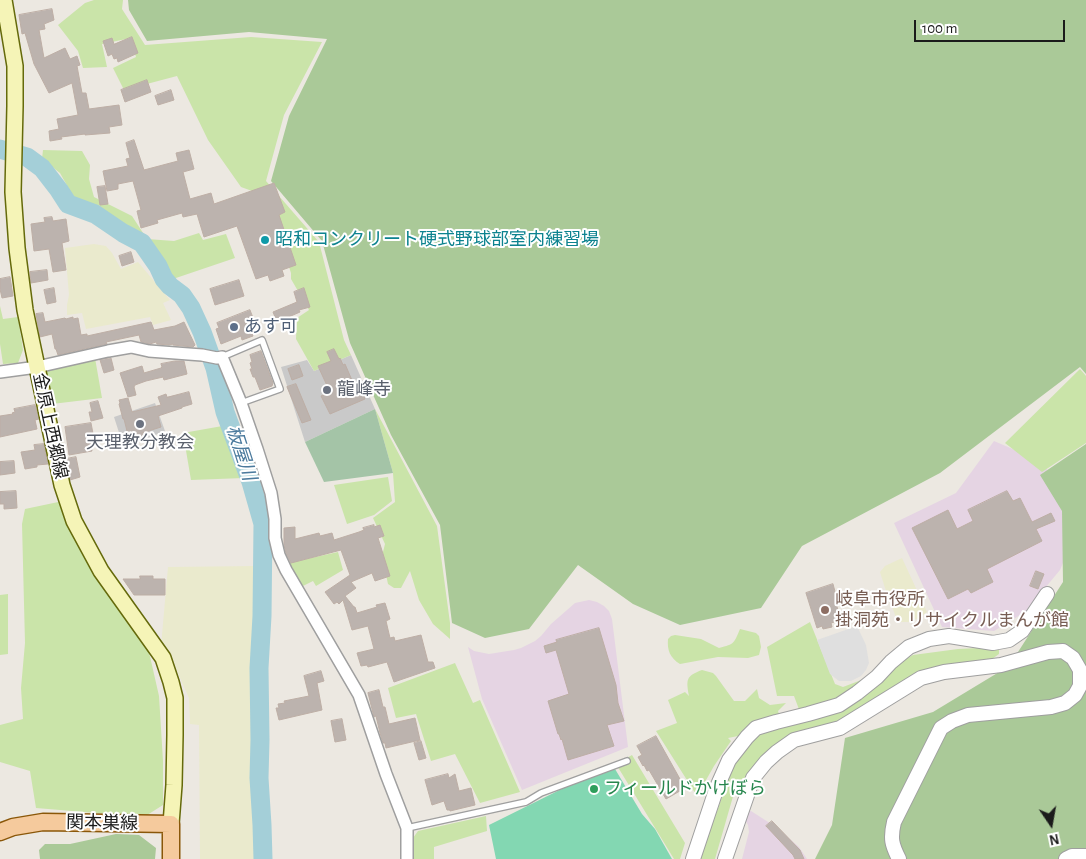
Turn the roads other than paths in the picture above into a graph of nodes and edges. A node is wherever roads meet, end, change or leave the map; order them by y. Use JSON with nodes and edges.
{"nodes":[{"id":1,"x":4,"y":0,"type":"edge"},
{"id":2,"x":219,"y":358,"type":"junction"},
{"id":3,"x":37,"y":367,"type":"junction"},
{"id":4,"x":0,"y":372,"type":"edge"},
{"id":5,"x":241,"y":402,"type":"junction"},
{"id":6,"x":1047,"y":594,"type":"dead end"},
{"id":7,"x":627,"y":761,"type":"dead end"},
{"id":8,"x":171,"y":824,"type":"junction"},
{"id":9,"x":407,"y":828,"type":"junction"},
{"id":10,"x":0,"y":832,"type":"edge"},
{"id":11,"x":1086,"y":856,"type":"edge"},
{"id":12,"x":171,"y":859,"type":"edge"},
{"id":13,"x":407,"y":859,"type":"edge"},
{"id":14,"x":693,"y":859,"type":"edge"},
{"id":15,"x":725,"y":859,"type":"edge"},
{"id":16,"x":900,"y":859,"type":"edge"},
{"id":17,"x":1066,"y":859,"type":"edge"}],
"edges":[{"from":1,"to":3,"type":"main road","name":"金原上西郷線"},
{"from":2,"to":3,"type":"street"},
{"from":2,"to":5,"type":"street"},
{"from":2,"to":5,"type":"lane"},
{"from":3,"to":4,"type":"street"},
{"from":3,"to":8,"type":"main road","name":"金原上西郷線"},
{"from":5,"to":9,"type":"street"},
{"from":6,"to":14,"type":"street"},
{"from":7,"to":9,"type":"lane"},
{"from":8,"to":10,"type":"main road","name":"関本巣線"},
{"from":8,"to":12,"type":"main road"},
{"from":9,"to":13,"type":"street"},
{"from":11,"to":17,"type":"street"},
{"from":15,"to":16,"type":"street"}]}
